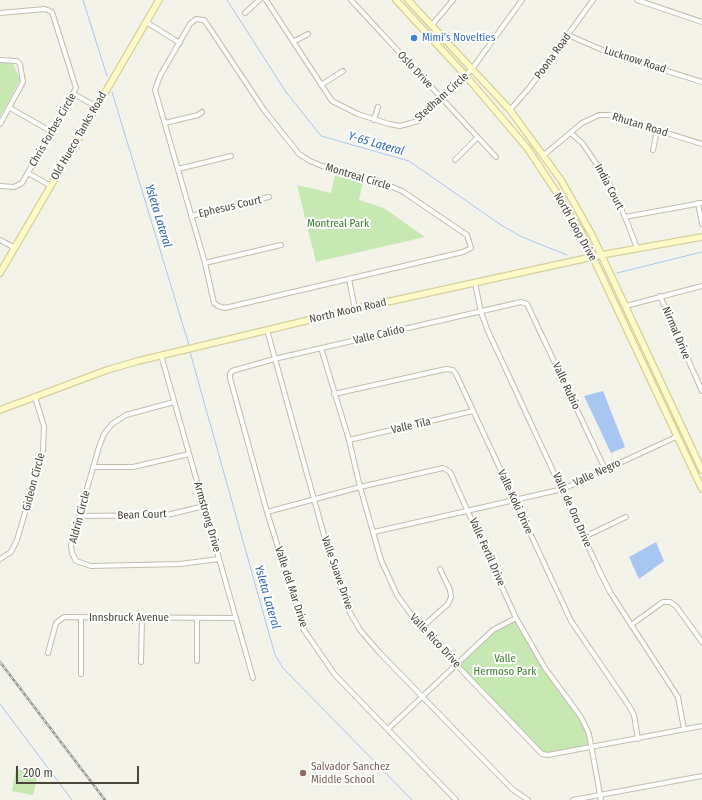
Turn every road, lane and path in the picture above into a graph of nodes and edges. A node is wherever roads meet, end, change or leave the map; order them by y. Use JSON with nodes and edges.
{"nodes":[{"id":1,"x":159,"y":0,"type":"edge"},
{"id":2,"x":260,"y":0,"type":"edge"},
{"id":3,"x":266,"y":0,"type":"edge"},
{"id":4,"x":350,"y":0,"type":"edge"},
{"id":5,"x":396,"y":0,"type":"edge"},
{"id":6,"x":408,"y":0,"type":"edge"},
{"id":7,"x":452,"y":0,"type":"edge"},
{"id":8,"x":522,"y":0,"type":"edge"},
{"id":9,"x":593,"y":0,"type":"edge"},
{"id":10,"x":637,"y":0,"type":"edge"},
{"id":11,"x":0,"y":12,"type":"edge"},
{"id":12,"x":246,"y":13,"type":"dead end"},
{"id":13,"x":146,"y":22,"type":"junction"},
{"id":14,"x":702,"y":22,"type":"edge"},
{"id":15,"x":432,"y":25,"type":"junction"},
{"id":16,"x":308,"y":34,"type":"dead end"},
{"id":17,"x":568,"y":35,"type":"junction"},
{"id":18,"x":293,"y":42,"type":"junction"},
{"id":19,"x":180,"y":43,"type":"junction"},
{"id":20,"x":0,"y":60,"type":"edge"},
{"id":21,"x":472,"y":69,"type":"junction"},
{"id":22,"x":343,"y":71,"type":"dead end"},
{"id":23,"x":466,"y":76,"type":"junction"},
{"id":24,"x":702,"y":82,"type":"edge"},
{"id":25,"x":321,"y":85,"type":"junction"},
{"id":26,"x":74,"y":94,"type":"junction"},
{"id":27,"x":443,"y":99,"type":"junction"},
{"id":28,"x":378,"y":106,"type":"dead end"},
{"id":29,"x":96,"y":107,"type":"junction"},
{"id":30,"x":10,"y":108,"type":"junction"},
{"id":31,"x":510,"y":110,"type":"junction"},
{"id":32,"x":202,"y":112,"type":"dead end"},
{"id":33,"x":374,"y":120,"type":"junction"},
{"id":34,"x":164,"y":123,"type":"junction"},
{"id":35,"x":0,"y":124,"type":"edge"},
{"id":36,"x":657,"y":130,"type":"junction"},
{"id":37,"x":52,"y":132,"type":"junction"},
{"id":38,"x":571,"y":133,"type":"junction"},
{"id":39,"x":477,"y":138,"type":"junction"},
{"id":40,"x":702,"y":144,"type":"edge"},
{"id":41,"x":653,"y":150,"type":"dead end"},
{"id":42,"x":544,"y":155,"type":"junction"},
{"id":43,"x":231,"y":156,"type":"dead end"},
{"id":44,"x":496,"y":157,"type":"dead end"},
{"id":45,"x":455,"y":160,"type":"dead end"},
{"id":46,"x":178,"y":169,"type":"junction"},
{"id":47,"x":28,"y":173,"type":"junction"},
{"id":48,"x":0,"y":186,"type":"edge"},
{"id":49,"x":51,"y":186,"type":"junction"},
{"id":50,"x":269,"y":197,"type":"dead end"},
{"id":51,"x":700,"y":203,"type":"edge"},
{"id":52,"x":191,"y":216,"type":"junction"},
{"id":53,"x":625,"y":217,"type":"junction"},
{"id":54,"x":702,"y":224,"type":"edge"},
{"id":55,"x":702,"y":237,"type":"edge"},
{"id":56,"x":0,"y":240,"type":"edge"},
{"id":57,"x":281,"y":245,"type":"dead end"},
{"id":58,"x":15,"y":248,"type":"junction"},
{"id":59,"x":636,"y":248,"type":"junction"},
{"id":60,"x":601,"y":255,"type":"junction"},
{"id":61,"x":593,"y":257,"type":"junction"},
{"id":62,"x":205,"y":263,"type":"junction"},
{"id":63,"x":0,"y":273,"type":"edge"},
{"id":64,"x":349,"y":279,"type":"junction"},
{"id":65,"x":475,"y":283,"type":"junction"},
{"id":66,"x":702,"y":286,"type":"edge"},
{"id":67,"x":660,"y":296,"type":"junction"},
{"id":68,"x":527,"y":304,"type":"joint"},
{"id":69,"x":626,"y":306,"type":"junction"},
{"id":70,"x":355,"y":310,"type":"junction"},
{"id":71,"x":481,"y":312,"type":"junction"},
{"id":72,"x":267,"y":330,"type":"junction"},
{"id":73,"x":321,"y":348,"type":"junction"},
{"id":74,"x":161,"y":356,"type":"junction"},
{"id":75,"x":274,"y":359,"type":"junction"},
{"id":76,"x":232,"y":371,"type":"joint"},
{"id":77,"x":702,"y":391,"type":"edge"},
{"id":78,"x":334,"y":394,"type":"junction"},
{"id":79,"x":35,"y":397,"type":"junction"},
{"id":80,"x":174,"y":402,"type":"junction"},
{"id":81,"x":0,"y":410,"type":"edge"},
{"id":82,"x":473,"y":411,"type":"junction"},
{"id":83,"x":676,"y":437,"type":"junction"},
{"id":84,"x":349,"y":440,"type":"junction"},
{"id":85,"x":189,"y":454,"type":"junction"},
{"id":86,"x":94,"y":467,"type":"junction"},
{"id":87,"x":605,"y":469,"type":"junction"},
{"id":88,"x":702,"y":470,"type":"edge"},
{"id":89,"x":360,"y":487,"type":"junction"},
{"id":90,"x":563,"y":489,"type":"junction"},
{"id":91,"x":702,"y":489,"type":"edge"},
{"id":92,"x":314,"y":500,"type":"junction"},
{"id":93,"x":515,"y":501,"type":"junction"},
{"id":94,"x":204,"y":506,"type":"junction"},
{"id":95,"x":469,"y":511,"type":"junction"},
{"id":96,"x":267,"y":512,"type":"junction"},
{"id":97,"x":79,"y":516,"type":"junction"},
{"id":98,"x":626,"y":517,"type":"dead end"},
{"id":99,"x":374,"y":532,"type":"junction"},
{"id":100,"x":584,"y":537,"type":"junction"},
{"id":101,"x":0,"y":559,"type":"edge"},
{"id":102,"x":219,"y":560,"type":"junction"},
{"id":103,"x":440,"y":569,"type":"dead end"},
{"id":104,"x":81,"y":618,"type":"junction"},
{"id":105,"x":142,"y":618,"type":"junction"},
{"id":106,"x":196,"y":618,"type":"junction"},
{"id":107,"x":236,"y":618,"type":"junction"},
{"id":108,"x":516,"y":618,"type":"junction"},
{"id":109,"x":631,"y":625,"type":"junction"},
{"id":110,"x":421,"y":628,"type":"junction"},
{"id":111,"x":702,"y":642,"type":"edge"},
{"id":112,"x":48,"y":654,"type":"dead end"},
{"id":113,"x":197,"y":661,"type":"dead end"},
{"id":114,"x":141,"y":662,"type":"dead end"},
{"id":115,"x":456,"y":664,"type":"junction"},
{"id":116,"x":81,"y":674,"type":"dead end"},
{"id":117,"x":253,"y":678,"type":"dead end"},
{"id":118,"x":422,"y":698,"type":"junction"},
{"id":119,"x":702,"y":726,"type":"edge"},
{"id":120,"x":388,"y":729,"type":"junction"},
{"id":121,"x":684,"y":729,"type":"junction"},
{"id":122,"x":638,"y":739,"type":"junction"},
{"id":123,"x":591,"y":747,"type":"junction"},
{"id":124,"x":702,"y":776,"type":"edge"},
{"id":125,"x":600,"y":798,"type":"edge"},
{"id":126,"x":456,"y":800,"type":"edge"},
{"id":127,"x":528,"y":800,"type":"edge"},
{"id":128,"x":573,"y":800,"type":"edge"}],
"edges":[{"from":1,"to":13,"type":"main road","name":"Old Hueco Tanks Road"},
{"from":2,"to":12,"type":"street"},
{"from":3,"to":18,"type":"street","name":"Stedham Circle"},
{"from":4,"to":27,"type":"street","name":"Oslo Drive"},
{"from":5,"to":23,"type":"main road","name":"North Loop Drive"},
{"from":6,"to":15,"type":"main road","name":"North Loop Drive"},
{"from":7,"to":15,"type":"street"},
{"from":8,"to":21,"type":"street","name":"Stedham Circle"},
{"from":9,"to":17,"type":"street","name":"Poona Road"},
{"from":10,"to":14,"type":"street"},
{"from":11,"to":26,"type":"street","name":"Chris Forbes Circle"},
{"from":13,"to":19,"type":"street"},
{"from":13,"to":29,"type":"main road","name":"Old Hueco Tanks Road"},
{"from":15,"to":21,"type":"main road","name":"North Loop Drive"},
{"from":16,"to":18,"type":"street"},
{"from":17,"to":24,"type":"street","name":"Lucknow Road"},
{"from":17,"to":31,"type":"street","name":"Poona Road"},
{"from":18,"to":25,"type":"street","name":"Stedham Circle"},
{"from":19,"to":34,"type":"street","name":"Montreal Circle"},
{"from":19,"to":64,"type":"street","name":"Montreal Circle"},
{"from":20,"to":30,"type":"street"},
{"from":21,"to":23,"type":"street","name":"Stedham Circle"},
{"from":21,"to":31,"type":"main road","name":"North Loop Drive"},
{"from":22,"to":25,"type":"street"},
{"from":23,"to":27,"type":"street","name":"Stedham Circle"},
{"from":23,"to":61,"type":"main road","name":"North Loop Drive"},
{"from":25,"to":33,"type":"street","name":"Stedham Circle"},
{"from":26,"to":29,"type":"street"},
{"from":26,"to":37,"type":"street","name":"Chris Forbes Circle"},
{"from":27,"to":33,"type":"street","name":"Stedham Circle"},
{"from":27,"to":39,"type":"street","name":"Oslo Drive"},
{"from":28,"to":33,"type":"street"},
{"from":29,"to":49,"type":"main road","name":"Old Hueco Tanks Road"},
{"from":30,"to":35,"type":"street"},
{"from":30,"to":37,"type":"street"},
{"from":31,"to":42,"type":"main road","name":"North Loop Drive"},
{"from":32,"to":34,"type":"street"},
{"from":34,"to":46,"type":"street","name":"Montreal Circle"},
{"from":36,"to":38,"type":"street","name":"Rhutan Road"},
{"from":36,"to":40,"type":"street","name":"Rhutan Road"},
{"from":36,"to":41,"type":"street"},
{"from":37,"to":47,"type":"street","name":"Chris Forbes Circle"},
{"from":38,"to":42,"type":"street","name":"Rhutan Road"},
{"from":38,"to":53,"type":"street","name":"India Court"},
{"from":39,"to":44,"type":"street","name":"Oslo Drive"},
{"from":39,"to":45,"type":"street"},
{"from":42,"to":60,"type":"main road","name":"North Loop Drive"},
{"from":43,"to":46,"type":"street"},
{"from":46,"to":52,"type":"street","name":"Montreal Circle"},
{"from":47,"to":48,"type":"street","name":"Chris Forbes Circle"},
{"from":47,"to":49,"type":"street"},
{"from":49,"to":58,"type":"main road","name":"Old Hueco Tanks Road"},
{"from":50,"to":52,"type":"street","name":"Ephesus Court"},
{"from":51,"to":53,"type":"street"},
{"from":51,"to":54,"type":"street"},
{"from":52,"to":62,"type":"street","name":"Montreal Circle"},
{"from":53,"to":59,"type":"street","name":"India Court"},
{"from":55,"to":59,"type":"main road","name":"North Moon Road"},
{"from":56,"to":58,"type":"street"},
{"from":57,"to":62,"type":"street"},
{"from":58,"to":63,"type":"main road","name":"Old Hueco Tanks Road"},
{"from":59,"to":60,"type":"main road","name":"North Moon Road"},
{"from":60,"to":61,"type":"main road","name":"North Moon Road"},
{"from":60,"to":69,"type":"main road","name":"North Loop Drive"},
{"from":61,"to":65,"type":"main road","name":"North Moon Road"},
{"from":61,"to":83,"type":"main road","name":"North Loop Drive"},
{"from":62,"to":64,"type":"street","name":"Montreal Circle"},
{"from":64,"to":70,"type":"street"},
{"from":65,"to":70,"type":"main road","name":"North Moon Road"},
{"from":65,"to":71,"type":"street","name":"Valle de Oro Drive"},
{"from":66,"to":67,"type":"street"},
{"from":67,"to":69,"type":"street"},
{"from":67,"to":77,"type":"street","name":"Nirmal Drive"},
{"from":68,"to":71,"type":"street","name":"Valle Calido"},
{"from":68,"to":87,"type":"street","name":"Valle Rubio"},
{"from":69,"to":88,"type":"main road","name":"North Loop Drive"},
{"from":70,"to":72,"type":"main road","name":"North Moon Road"},
{"from":71,"to":73,"type":"street","name":"Valle Calido"},
{"from":71,"to":90,"type":"street","name":"Valle de Oro Drive"},
{"from":72,"to":74,"type":"main road","name":"North Moon Road"},
{"from":72,"to":75,"type":"street","name":"Valle Suave Drive"},
{"from":73,"to":75,"type":"street","name":"Valle Calido"},
{"from":73,"to":78,"type":"street","name":"Valle Rico Drive"},
{"from":74,"to":79,"type":"main road","name":"North Moon Road"},
{"from":74,"to":80,"type":"street","name":"Armstrong Drive"},
{"from":75,"to":76,"type":"street","name":"Valle Calido"},
{"from":75,"to":92,"type":"street","name":"Valle Suave Drive"},
{"from":76,"to":96,"type":"street","name":"Valle del Mar Drive"},
{"from":78,"to":82,"type":"street","name":"Valle Koki Drive"},
{"from":78,"to":84,"type":"street","name":"Valle Rico Drive"},
{"from":79,"to":81,"type":"main road","name":"North Moon Road"},
{"from":79,"to":101,"type":"street","name":"Gideon Circle"},
{"from":80,"to":85,"type":"street","name":"Armstrong Drive"},
{"from":80,"to":86,"type":"street","name":"Aldrin Circle"},
{"from":82,"to":84,"type":"street","name":"Valle Tila"},
{"from":82,"to":93,"type":"street","name":"Valle Koki Drive"},
{"from":83,"to":87,"type":"street","name":"Valle Negro"},
{"from":83,"to":91,"type":"main road","name":"North Loop Drive"},
{"from":84,"to":89,"type":"street","name":"Valle Rico Drive"},
{"from":85,"to":86,"type":"street"},
{"from":85,"to":94,"type":"street","name":"Armstrong Drive"},
{"from":86,"to":97,"type":"street","name":"Aldrin Circle"},
{"from":87,"to":90,"type":"street","name":"Valle Negro"},
{"from":89,"to":92,"type":"street","name":"Valle Fertil Drive"},
{"from":89,"to":95,"type":"street","name":"Valle Fertil Drive"},
{"from":89,"to":99,"type":"street","name":"Valle Rico Drive"},
{"from":90,"to":93,"type":"street","name":"Valle Negro"},
{"from":90,"to":100,"type":"street","name":"Valle de Oro Drive"},
{"from":92,"to":96,"type":"street","name":"Valle Fertil Drive"},
{"from":92,"to":118,"type":"street","name":"Valle Suave Drive"},
{"from":93,"to":95,"type":"street","name":"Valle Negro"},
{"from":93,"to":122,"type":"street","name":"Valle Koki Drive"},
{"from":94,"to":97,"type":"street","name":"Bean Court"},
{"from":94,"to":102,"type":"street","name":"Armstrong Drive"},
{"from":95,"to":99,"type":"street","name":"Valle Negro"},
{"from":95,"to":108,"type":"street","name":"Valle Fertil Drive"},
{"from":96,"to":120,"type":"street","name":"Valle del Mar Drive"},
{"from":97,"to":102,"type":"street","name":"Aldrin Circle"},
{"from":98,"to":100,"type":"street"},
{"from":99,"to":110,"type":"street","name":"Valle Rico Drive"},
{"from":100,"to":109,"type":"street","name":"Valle de Oro Drive"},
{"from":102,"to":107,"type":"street","name":"Armstrong Drive"},
{"from":103,"to":110,"type":"street"},
{"from":104,"to":105,"type":"street","name":"Innsbruck Avenue"},
{"from":104,"to":112,"type":"street","name":"Innsbruck Avenue"},
{"from":104,"to":116,"type":"street"},
{"from":105,"to":106,"type":"street","name":"Innsbruck Avenue"},
{"from":105,"to":114,"type":"street"},
{"from":106,"to":107,"type":"street","name":"Innsbruck Avenue"},
{"from":106,"to":113,"type":"street"},
{"from":107,"to":117,"type":"street","name":"Armstrong Drive"},
{"from":108,"to":115,"type":"street"},
{"from":108,"to":123,"type":"street","name":"Valle Fertil Drive"},
{"from":109,"to":111,"type":"street"},
{"from":109,"to":121,"type":"street","name":"Valle de Oro Drive"},
{"from":110,"to":115,"type":"street","name":"Valle Rico Drive"},
{"from":115,"to":118,"type":"street"},
{"from":115,"to":123,"type":"street","name":"Valle Rico Drive"},
{"from":118,"to":120,"type":"street"},
{"from":118,"to":127,"type":"street","name":"Valle Suave Drive"},
{"from":119,"to":121,"type":"street","name":"Valle Rico Drive"},
{"from":120,"to":126,"type":"street","name":"Valle del Mar Drive"},
{"from":121,"to":122,"type":"street","name":"Valle Rico Drive"},
{"from":122,"to":123,"type":"street","name":"Valle Rico Drive"},
{"from":123,"to":125,"type":"street","name":"Valle Fertil Drive"},
{"from":124,"to":125,"type":"street"},
{"from":125,"to":128,"type":"street"}]}
